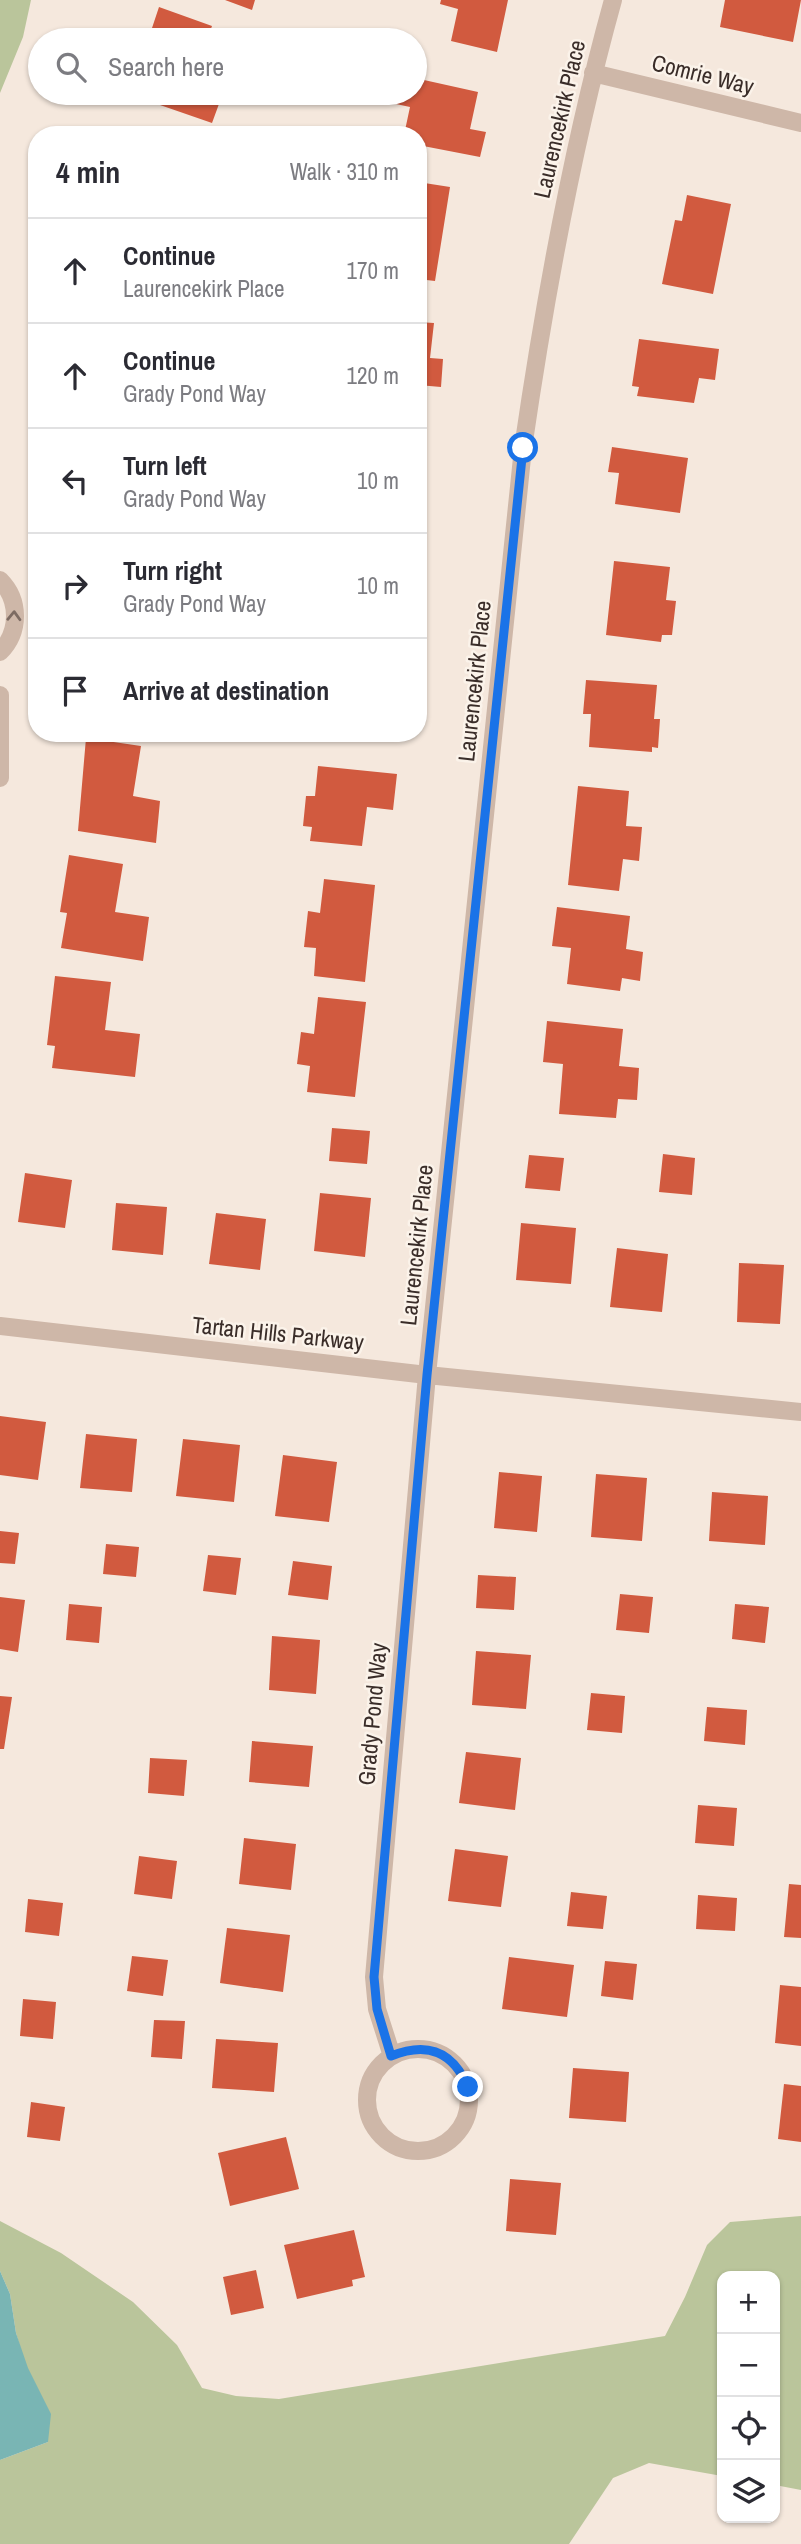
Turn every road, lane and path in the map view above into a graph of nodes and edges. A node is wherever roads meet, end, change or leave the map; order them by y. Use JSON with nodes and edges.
{"nodes":[{"id":1,"x":613,"y":0,"type":"edge"},
{"id":2,"x":593,"y":73,"type":"junction"},
{"id":3,"x":801,"y":123,"type":"edge"},
{"id":4,"x":0,"y":580,"type":"edge"},
{"id":5,"x":0,"y":652,"type":"edge"},
{"id":6,"x":0,"y":695,"type":"edge"},
{"id":7,"x":0,"y":778,"type":"edge"},
{"id":8,"x":0,"y":1326,"type":"edge"},
{"id":9,"x":427,"y":1375,"type":"junction"},
{"id":10,"x":801,"y":1412,"type":"edge"},
{"id":11,"x":391,"y":2056,"type":"junction"}],
"edges":[{"from":1,"to":2,"type":"street","name":"Laurencekirk Place"},
{"from":2,"to":3,"type":"street","name":"Comrie Way"},
{"from":2,"to":9,"type":"street","name":"Laurencekirk Place"},
{"from":5,"to":4,"type":"street","one_way":true},
{"from":6,"to":7,"type":"street"},
{"from":8,"to":9,"type":"street","name":"Tartan Hills Parkway"},
{"from":9,"to":10,"type":"street","name":"Tartan Hills Parkway"},
{"from":9,"to":11,"type":"street","name":"Grady Pond Way"},
{"from":11,"to":11,"type":"street"}]}
